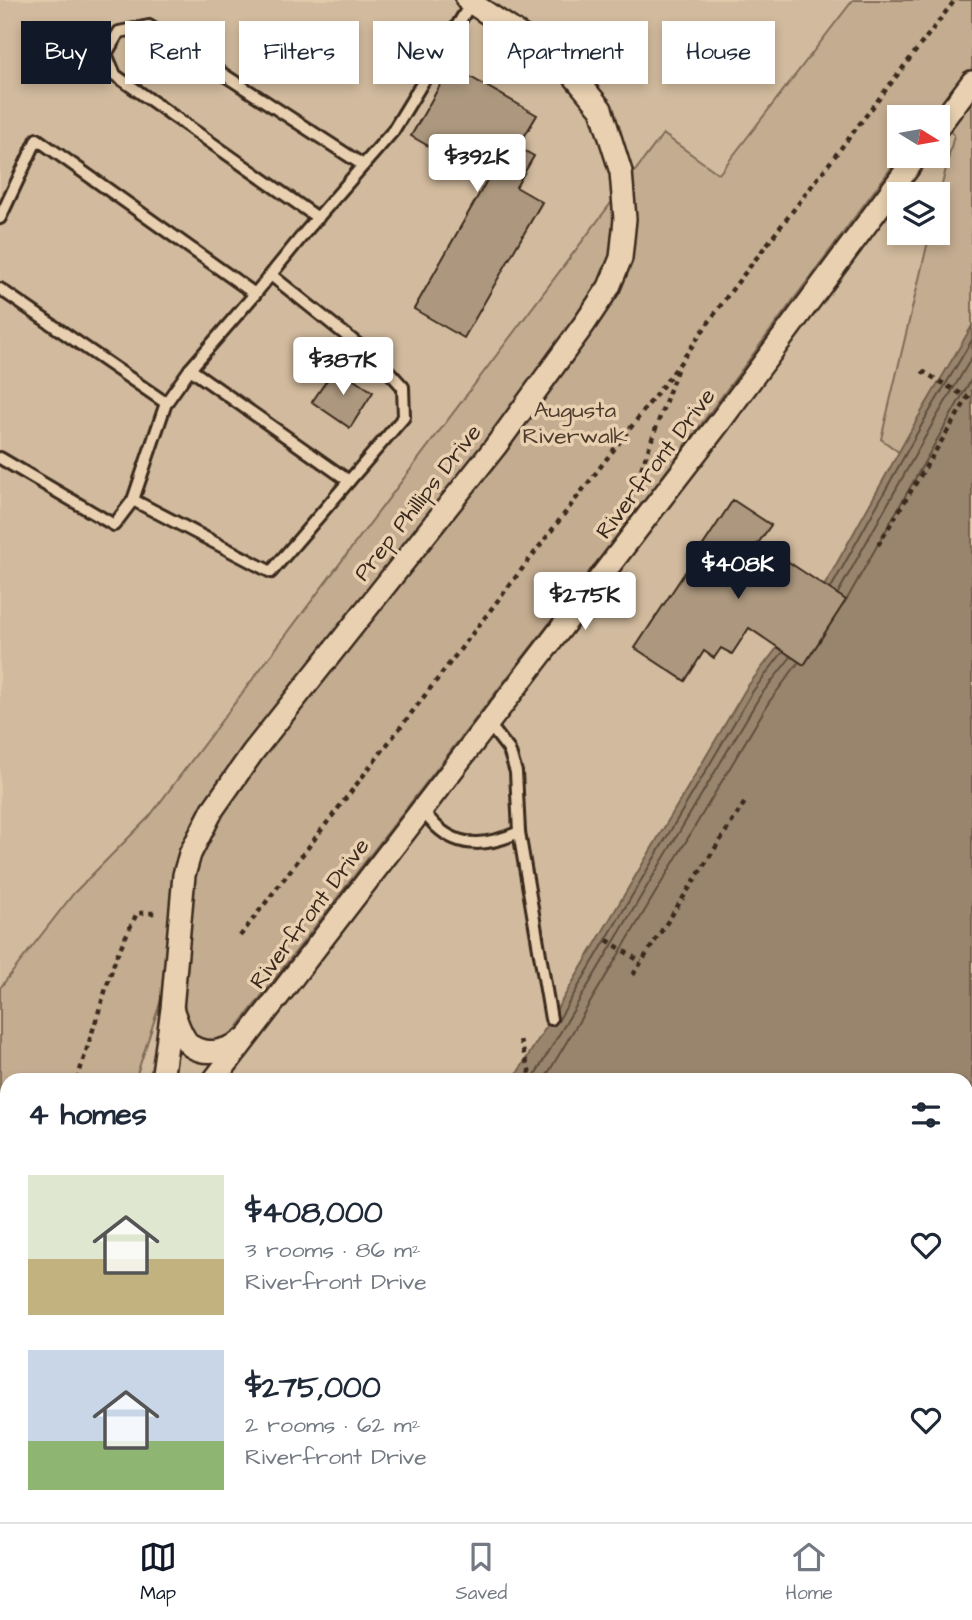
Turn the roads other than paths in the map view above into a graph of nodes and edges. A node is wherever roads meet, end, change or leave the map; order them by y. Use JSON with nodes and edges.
{"nodes":[{"id":1,"x":469,"y":1,"type":"edge"},
{"id":2,"x":972,"y":82,"type":"edge"},
{"id":3,"x":950,"y":111,"type":"edge"},
{"id":4,"x":363,"y":165,"type":"junction"},
{"id":5,"x":908,"y":168,"type":"edge"},
{"id":6,"x":0,"y":218,"type":"edge"},
{"id":7,"x":318,"y":218,"type":"junction"},
{"id":8,"x":271,"y":275,"type":"junction"},
{"id":9,"x":0,"y":289,"type":"edge"},
{"id":10,"x":256,"y":294,"type":"junction"},
{"id":11,"x":190,"y":369,"type":"junction"},
{"id":12,"x":166,"y":403,"type":"junction"},
{"id":13,"x":0,"y":458,"type":"edge"},
{"id":14,"x":349,"y":481,"type":"junction"},
{"id":15,"x":134,"y":500,"type":"junction"},
{"id":16,"x":488,"y":723,"type":"junction"},
{"id":17,"x":421,"y":809,"type":"junction"},
{"id":18,"x":519,"y":832,"type":"junction"},
{"id":19,"x":172,"y":1009,"type":"junction"},
{"id":20,"x":551,"y":1018,"type":"dead end"},
{"id":21,"x":251,"y":1033,"type":"junction"},
{"id":22,"x":163,"y":1073,"type":"edge"},
{"id":23,"x":220,"y":1073,"type":"edge"}],
"edges":[{"from":1,"to":4,"type":"lane"},
{"from":1,"to":19,"type":"street","name":"Prep Phillips Drive"},
{"from":2,"to":3,"type":"street"},
{"from":4,"to":7,"type":"lane"},
{"from":4,"to":7,"type":"lane"},
{"from":5,"to":16,"type":"street","name":"Riverfront Drive"},
{"from":6,"to":10,"type":"lane"},
{"from":7,"to":8,"type":"lane"},
{"from":8,"to":10,"type":"lane"},
{"from":8,"to":14,"type":"lane"},
{"from":9,"to":12,"type":"lane"},
{"from":10,"to":11,"type":"lane"},
{"from":11,"to":12,"type":"lane"},
{"from":11,"to":14,"type":"lane"},
{"from":12,"to":15,"type":"lane"},
{"from":13,"to":15,"type":"lane"},
{"from":14,"to":15,"type":"lane"},
{"from":16,"to":17,"type":"street","name":"Riverfront Drive"},
{"from":16,"to":18,"type":"lane"},
{"from":17,"to":18,"type":"lane"},
{"from":17,"to":21,"type":"street","name":"Riverfront Drive"},
{"from":18,"to":20,"type":"lane"},
{"from":19,"to":21,"type":"street","name":"Riverfront Drive"},
{"from":19,"to":22,"type":"street","name":"Prep Phillips Drive"},
{"from":21,"to":23,"type":"street","name":"Riverfront Drive"}]}
